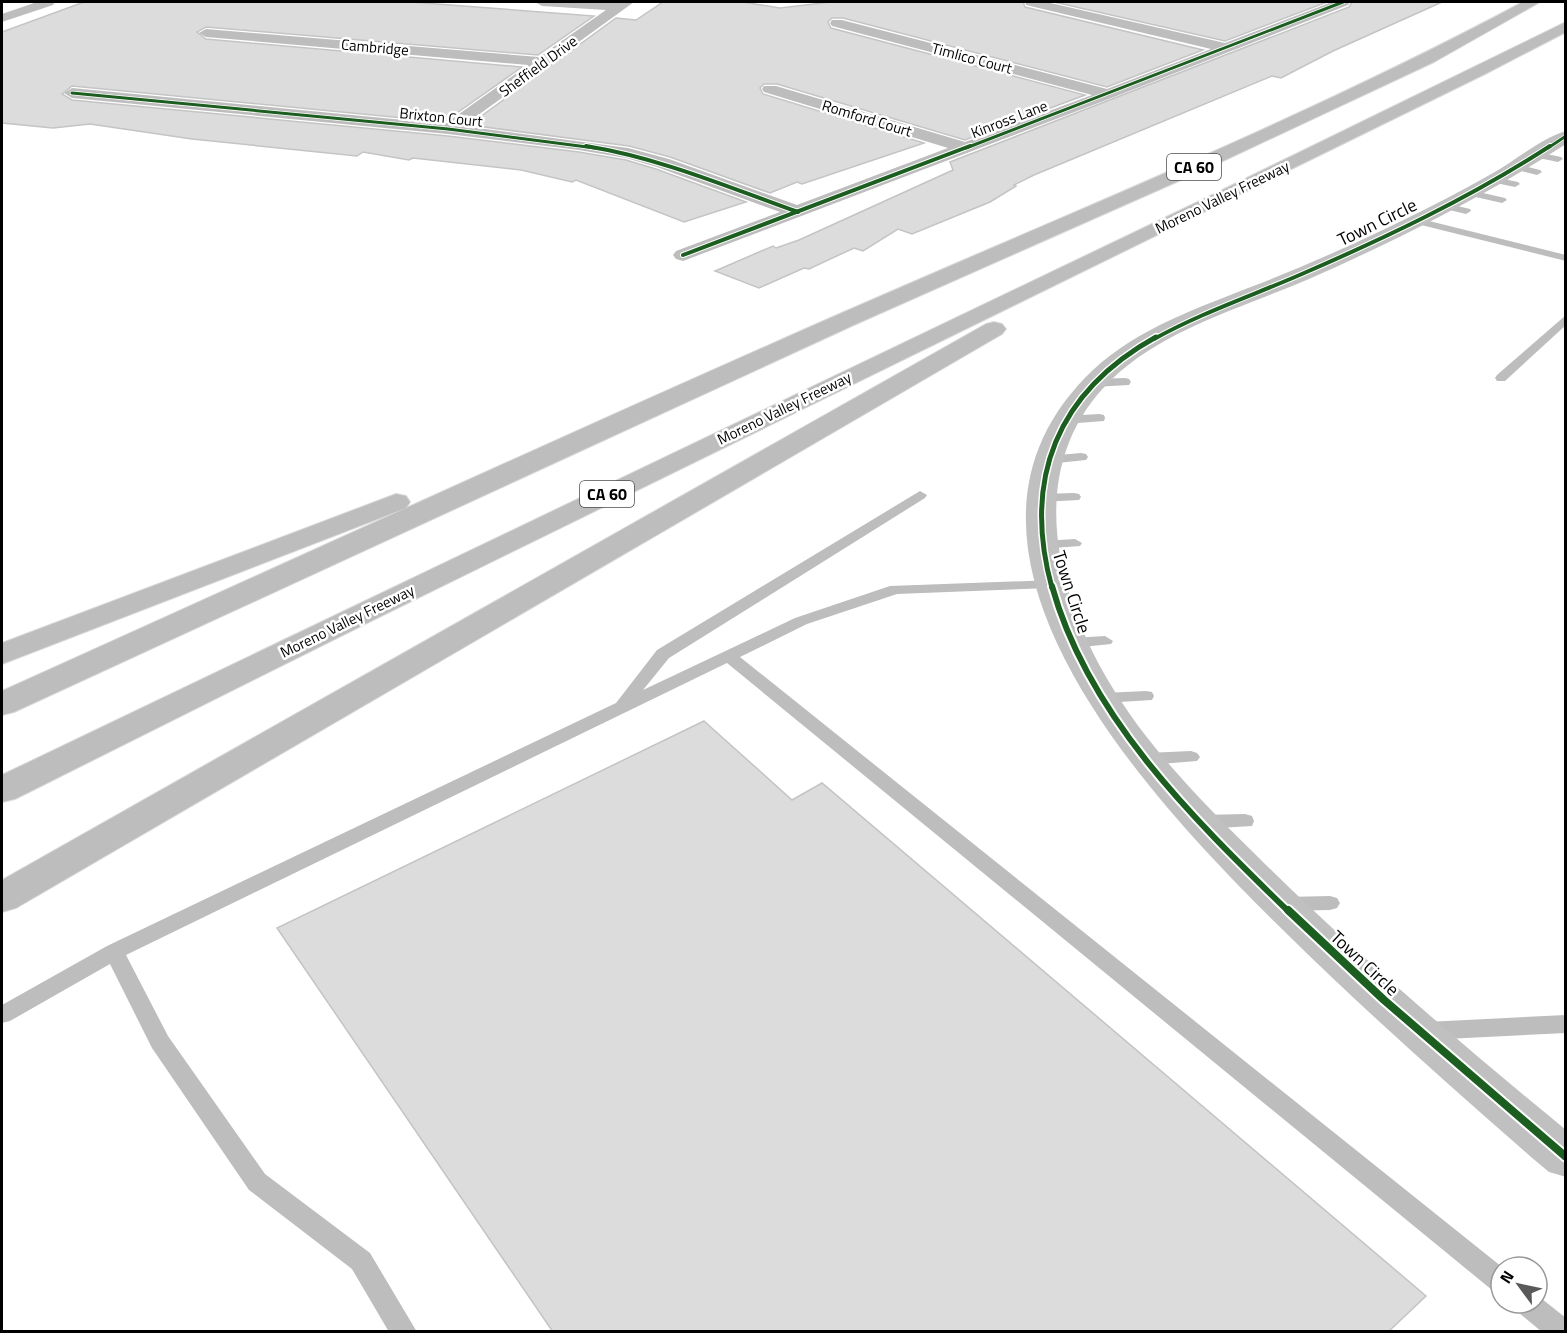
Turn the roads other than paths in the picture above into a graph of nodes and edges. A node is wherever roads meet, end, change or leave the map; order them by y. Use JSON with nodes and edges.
{"nodes":[{"id":1,"x":48,"y":2,"type":"edge"},
{"id":2,"x":542,"y":2,"type":"edge"},
{"id":3,"x":1031,"y":2,"type":"edge"},
{"id":4,"x":1343,"y":2,"type":"edge"},
{"id":5,"x":1533,"y":2,"type":"edge"},
{"id":6,"x":623,"y":4,"type":"edge"},
{"id":7,"x":2,"y":18,"type":"edge"},
{"id":8,"x":837,"y":23,"type":"dead end"},
{"id":9,"x":1566,"y":26,"type":"edge"},
{"id":10,"x":206,"y":33,"type":"dead end"},
{"id":11,"x":1227,"y":48,"type":"junction"},
{"id":12,"x":543,"y":62,"type":"junction"},
{"id":13,"x":770,"y":89,"type":"dead end"},
{"id":14,"x":72,"y":93,"type":"dead end"},
{"id":15,"x":1108,"y":94,"type":"junction"},
{"id":16,"x":448,"y":129,"type":"junction"},
{"id":17,"x":965,"y":148,"type":"junction"},
{"id":18,"x":1517,"y":173,"type":"edge"},
{"id":19,"x":1213,"y":202,"type":"junction"},
{"id":20,"x":798,"y":212,"type":"junction"},
{"id":21,"x":1417,"y":221,"type":"junction"},
{"id":22,"x":683,"y":255,"type":"dead end"},
{"id":23,"x":1566,"y":258,"type":"edge"},
{"id":24,"x":1566,"y":318,"type":"edge"},
{"id":25,"x":848,"y":319,"type":"junction"},
{"id":26,"x":1501,"y":378,"type":"dead end"},
{"id":27,"x":1125,"y":382,"type":"dead end"},
{"id":28,"x":1093,"y":383,"type":"junction"},
{"id":29,"x":1099,"y":418,"type":"dead end"},
{"id":30,"x":1065,"y":420,"type":"junction"},
{"id":31,"x":1081,"y":458,"type":"dead end"},
{"id":32,"x":1047,"y":460,"type":"junction"},
{"id":33,"x":920,"y":495,"type":"dead end"},
{"id":34,"x":1074,"y":497,"type":"dead end"},
{"id":35,"x":1041,"y":498,"type":"junction"},
{"id":36,"x":1075,"y":543,"type":"dead end"},
{"id":37,"x":1042,"y":544,"type":"junction"},
{"id":38,"x":1050,"y":583,"type":"junction"},
{"id":39,"x":1105,"y":641,"type":"dead end"},
{"id":40,"x":1072,"y":644,"type":"junction"},
{"id":41,"x":2,"y":654,"type":"edge"},
{"id":42,"x":729,"y":656,"type":"junction"},
{"id":43,"x":1146,"y":696,"type":"dead end"},
{"id":44,"x":1103,"y":698,"type":"junction"},
{"id":45,"x":2,"y":704,"type":"edge"},
{"id":46,"x":619,"y":709,"type":"junction"},
{"id":47,"x":1191,"y":757,"type":"dead end"},
{"id":48,"x":1147,"y":759,"type":"junction"},
{"id":49,"x":2,"y":790,"type":"edge"},
{"id":50,"x":1245,"y":821,"type":"dead end"},
{"id":51,"x":1202,"y":822,"type":"junction"},
{"id":52,"x":2,"y":898,"type":"edge"},
{"id":53,"x":1330,"y":903,"type":"dead end"},
{"id":54,"x":1281,"y":904,"type":"junction"},
{"id":55,"x":114,"y":952,"type":"junction"},
{"id":56,"x":2,"y":1016,"type":"edge"},
{"id":57,"x":1566,"y":1024,"type":"edge"},
{"id":58,"x":1420,"y":1032,"type":"junction"},
{"id":59,"x":1566,"y":1157,"type":"edge"},
{"id":60,"x":1489,"y":1272,"type":"edge"},
{"id":61,"x":1542,"y":1315,"type":"edge"},
{"id":62,"x":404,"y":1332,"type":"edge"},
{"id":63,"x":1563,"y":1332,"type":"edge"}],
"edges":[{"from":1,"to":7,"type":"street"},
{"from":2,"to":6,"type":"street"},
{"from":3,"to":11,"type":"street"},
{"from":4,"to":11,"type":"street","name":"Kinross Lane"},
{"from":5,"to":25,"type":"highway","number":"CA 60"},
{"from":6,"to":12,"type":"street","name":"Sheffield Drive"},
{"from":8,"to":15,"type":"street","name":"Timlico Court"},
{"from":9,"to":19,"type":"highway","name":"Moreno Valley Freeway","number":"CA 60"},
{"from":10,"to":12,"type":"street","name":"Cambridge"},
{"from":11,"to":15,"type":"street","name":"Kinross Lane"},
{"from":12,"to":16,"type":"street","name":"Sheffield Drive"},
{"from":13,"to":17,"type":"street","name":"Romford Court"},
{"from":14,"to":16,"type":"street","name":"Brixton Court"},
{"from":15,"to":17,"type":"street","name":"Kinross Lane"},
{"from":16,"to":20,"type":"street","name":"Brixton Court"},
{"from":17,"to":20,"type":"street","name":"Kinross Lane"},
{"from":18,"to":21,"type":"street","name":"Town Circle"},
{"from":19,"to":49,"type":"highway","name":"Moreno Valley Freeway","number":"CA 60"},
{"from":19,"to":52,"type":"highway"},
{"from":20,"to":22,"type":"street","name":"Kinross Lane"},
{"from":21,"to":23,"type":"lane"},
{"from":21,"to":28,"type":"street","name":"Town Circle"},
{"from":24,"to":26,"type":"lane"},
{"from":25,"to":41,"type":"highway"},
{"from":25,"to":45,"type":"highway","number":"CA 60"},
{"from":27,"to":28,"type":"lane"},
{"from":28,"to":30,"type":"street","name":"Town Circle"},
{"from":29,"to":30,"type":"lane"},
{"from":30,"to":32,"type":"street","name":"Town Circle"},
{"from":31,"to":32,"type":"lane"},
{"from":32,"to":35,"type":"street","name":"Town Circle"},
{"from":33,"to":46,"type":"lane"},
{"from":34,"to":35,"type":"lane"},
{"from":35,"to":37,"type":"street","name":"Town Circle"},
{"from":36,"to":37,"type":"lane"},
{"from":37,"to":38,"type":"street","name":"Town Circle"},
{"from":38,"to":40,"type":"street","name":"Town Circle"},
{"from":38,"to":42,"type":"lane"},
{"from":39,"to":40,"type":"lane"},
{"from":40,"to":44,"type":"street","name":"Town Circle"},
{"from":42,"to":46,"type":"lane"},
{"from":42,"to":60,"type":"lane"},
{"from":43,"to":44,"type":"lane"},
{"from":44,"to":48,"type":"street","name":"Town Circle"},
{"from":46,"to":55,"type":"lane"},
{"from":47,"to":48,"type":"lane"},
{"from":48,"to":51,"type":"street","name":"Town Circle"},
{"from":50,"to":51,"type":"lane"},
{"from":51,"to":54,"type":"street","name":"Town Circle"},
{"from":53,"to":54,"type":"lane"},
{"from":54,"to":58,"type":"street","name":"Town Circle"},
{"from":55,"to":56,"type":"lane"},
{"from":55,"to":62,"type":"lane"},
{"from":57,"to":58,"type":"lane"},
{"from":58,"to":59,"type":"street","name":"Town Circle"},
{"from":61,"to":63,"type":"lane"}]}
